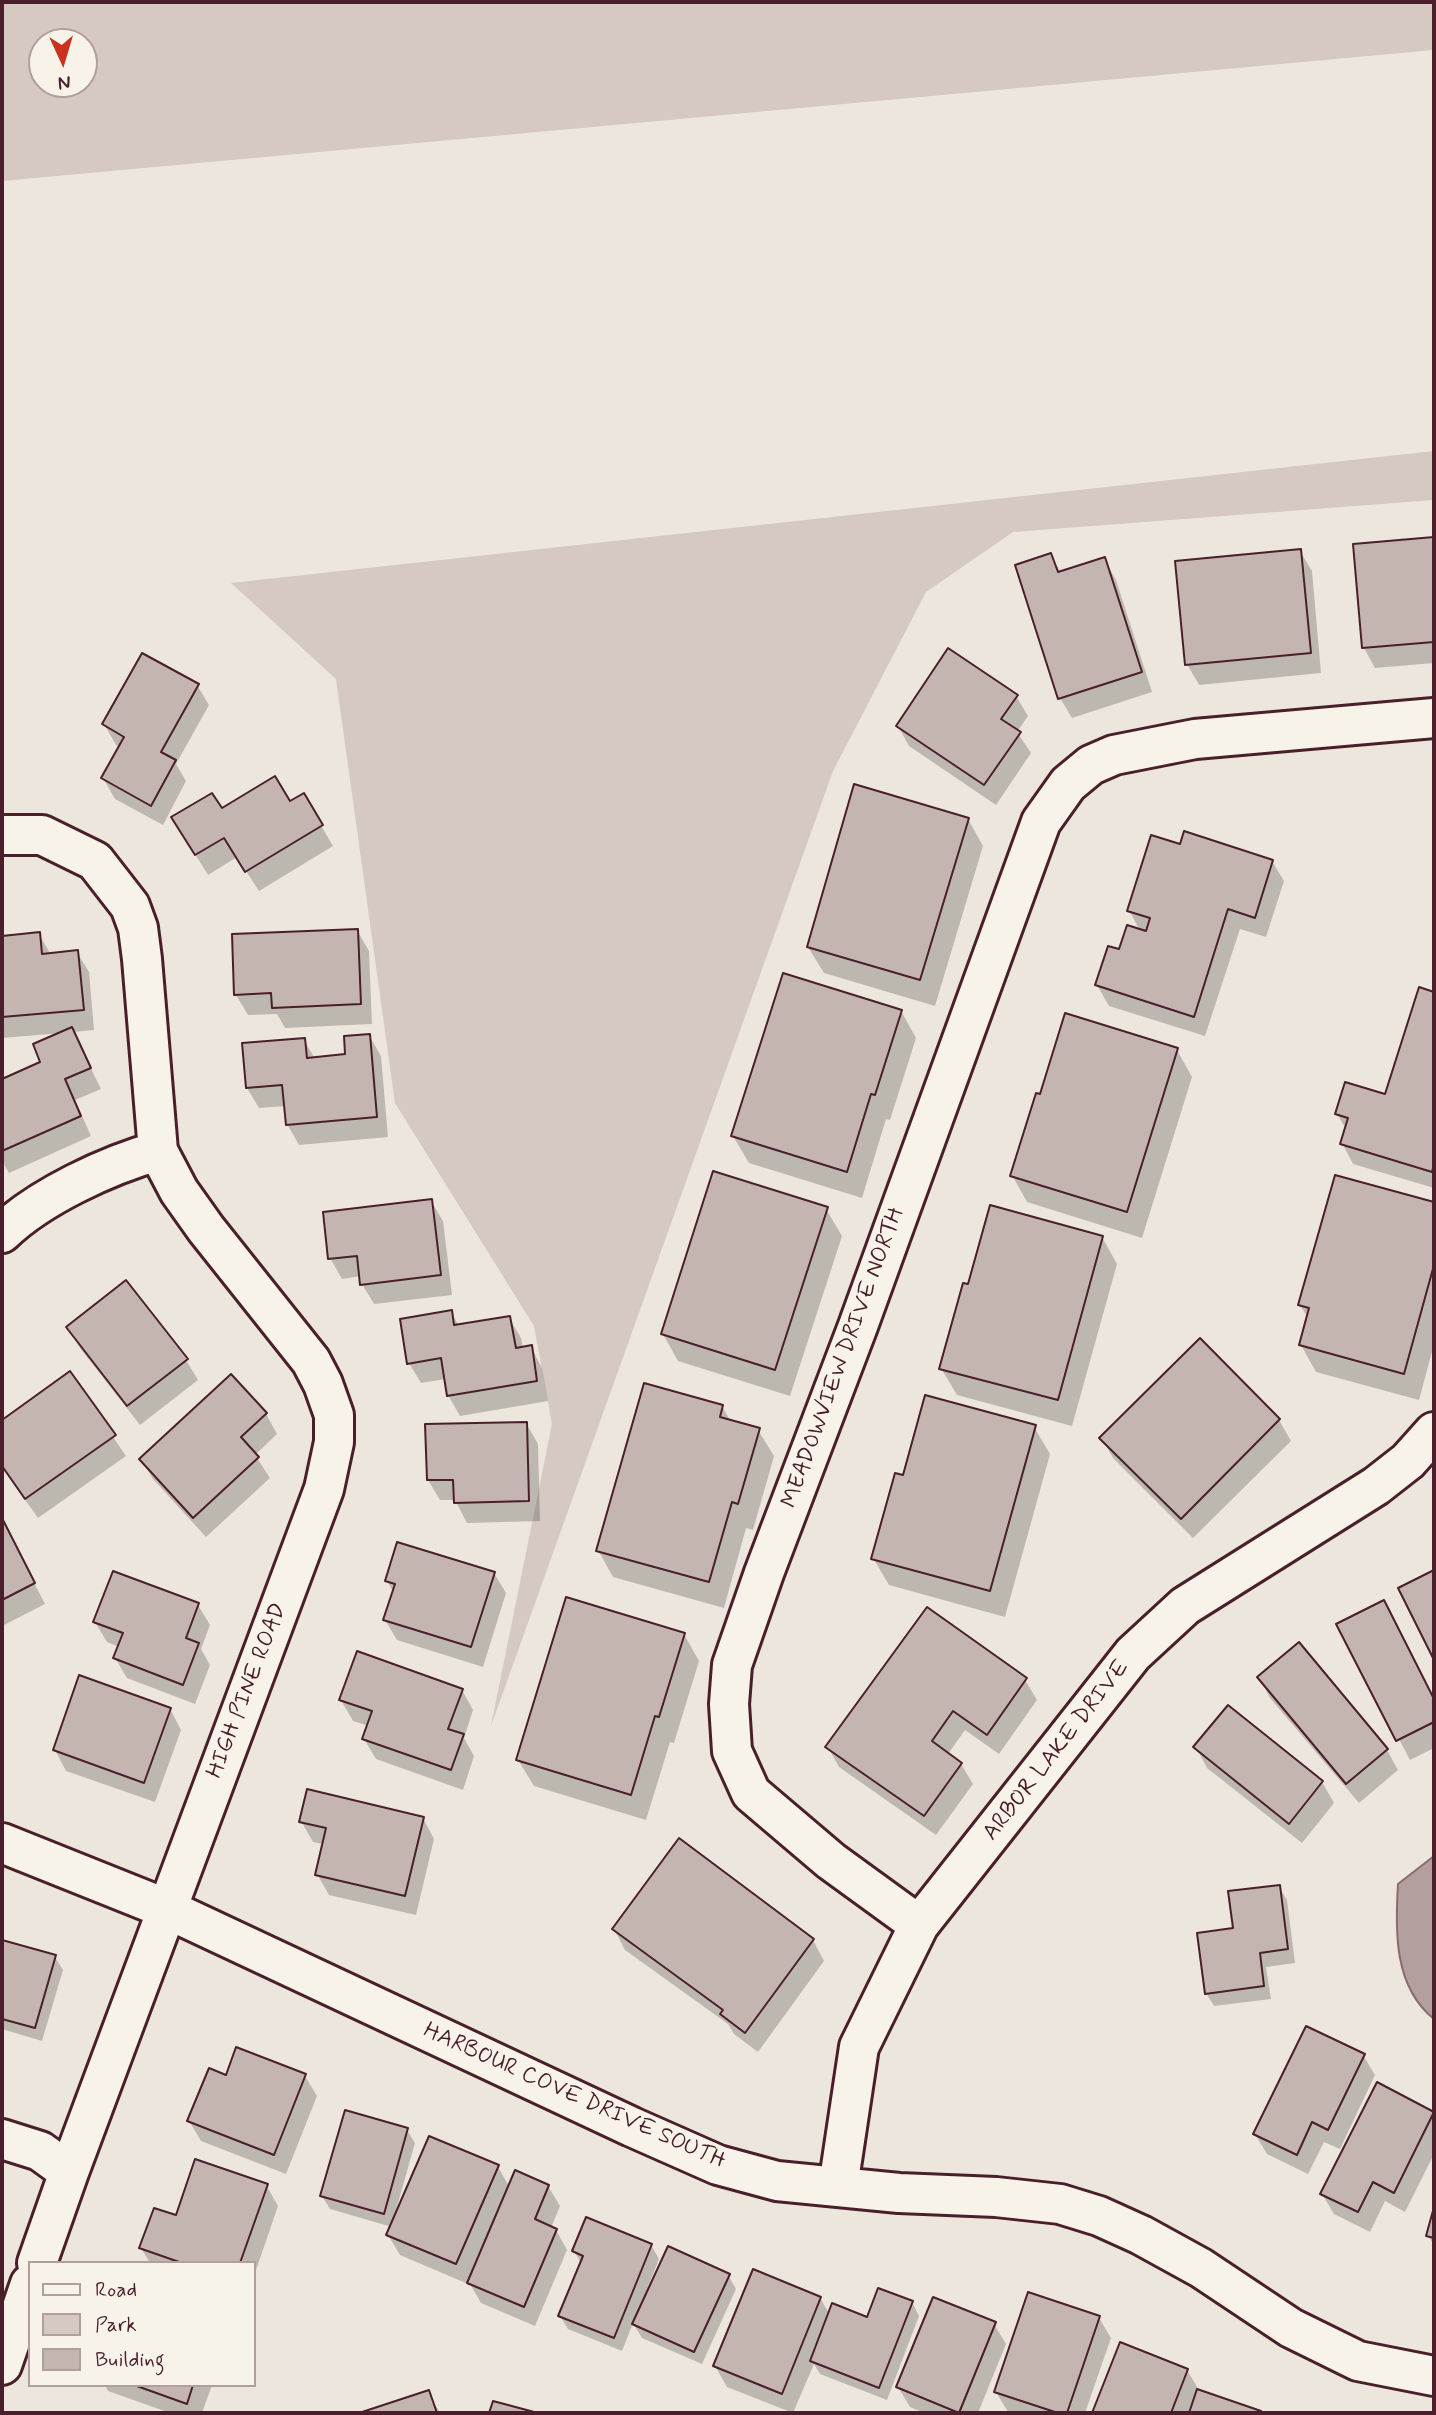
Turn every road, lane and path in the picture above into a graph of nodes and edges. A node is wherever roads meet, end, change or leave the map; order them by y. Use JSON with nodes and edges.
{"nodes":[{"id":1,"x":1434,"y":718,"type":"edge"},
{"id":2,"x":2,"y":835,"type":"edge"},
{"id":3,"x":158,"y":1151,"type":"junction"},
{"id":4,"x":2,"y":1233,"type":"edge"},
{"id":5,"x":1434,"y":1432,"type":"edge"},
{"id":6,"x":2,"y":1843,"type":"edge"},
{"id":7,"x":167,"y":1909,"type":"junction"},
{"id":8,"x":919,"y":1925,"type":"junction"},
{"id":9,"x":2,"y":2139,"type":"edge"},
{"id":10,"x":69,"y":2172,"type":"junction"},
{"id":11,"x":838,"y":2187,"type":"junction"},
{"id":12,"x":38,"y":2261,"type":"edge"},
{"id":13,"x":28,"y":2290,"type":"edge"},
{"id":14,"x":2,"y":2365,"type":"edge"},
{"id":15,"x":1434,"y":2376,"type":"edge"}],
"edges":[{"from":1,"to":8,"type":"street","name":"MEADOWVIEW DRIVE NORTH"},
{"from":2,"to":3,"type":"street"},
{"from":3,"to":4,"type":"street"},
{"from":3,"to":7,"type":"street","name":"HIGH PINE ROAD"},
{"from":5,"to":8,"type":"street","name":"ARBOR LAKE DRIVE"},
{"from":6,"to":7,"type":"street","name":"HARBOUR COVE DRIVE SOUTH"},
{"from":7,"to":10,"type":"street","name":"HIGH PINE ROAD"},
{"from":7,"to":11,"type":"street","name":"HARBOUR COVE DRIVE SOUTH"},
{"from":8,"to":11,"type":"street","name":"ARBOR LAKE DRIVE"},
{"from":9,"to":10,"type":"street"},
{"from":10,"to":12,"type":"street","name":"HIGH PINE ROAD"},
{"from":11,"to":15,"type":"street","name":"HARBOUR COVE DRIVE SOUTH"},
{"from":13,"to":14,"type":"street"}]}
